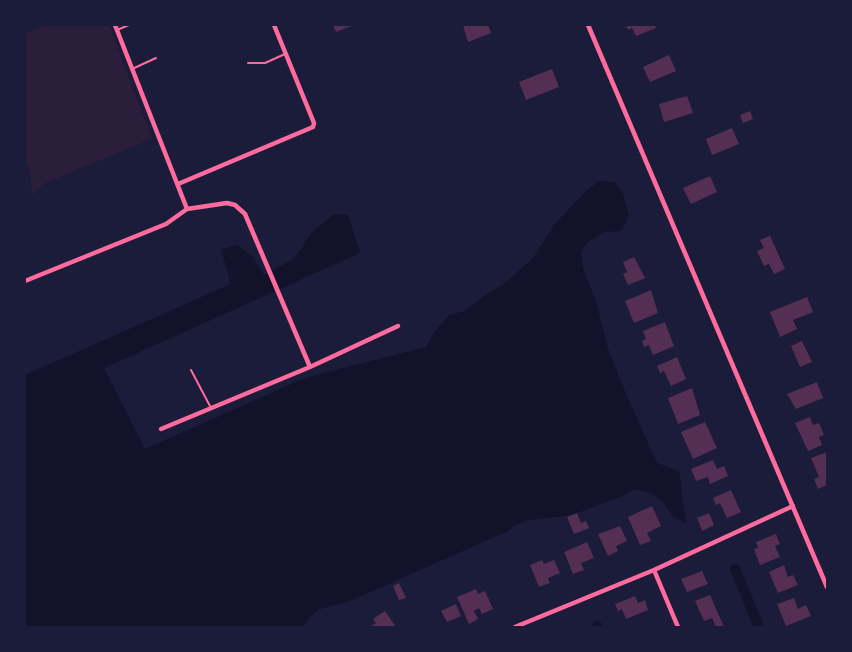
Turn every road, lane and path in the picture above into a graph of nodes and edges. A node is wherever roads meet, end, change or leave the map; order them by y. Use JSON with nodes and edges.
{"nodes":[{"id":1,"x":129,"y":25,"type":"edge"},
{"id":2,"x":274,"y":25,"type":"edge"},
{"id":3,"x":588,"y":25,"type":"edge"},
{"id":4,"x":116,"y":28,"type":"edge"},
{"id":5,"x":285,"y":54,"type":"junction"},
{"id":6,"x":156,"y":58,"type":"dead end"},
{"id":7,"x":248,"y":63,"type":"dead end"},
{"id":8,"x":132,"y":69,"type":"junction"},
{"id":9,"x":178,"y":184,"type":"junction"},
{"id":10,"x":187,"y":209,"type":"junction"},
{"id":11,"x":25,"y":281,"type":"edge"},
{"id":12,"x":398,"y":326,"type":"dead end"},
{"id":13,"x":310,"y":367,"type":"junction"},
{"id":14,"x":191,"y":370,"type":"dead end"},
{"id":15,"x":210,"y":408,"type":"junction"},
{"id":16,"x":161,"y":429,"type":"dead end"},
{"id":17,"x":792,"y":506,"type":"junction"},
{"id":18,"x":654,"y":570,"type":"junction"},
{"id":19,"x":827,"y":587,"type":"edge"},
{"id":20,"x":517,"y":627,"type":"edge"},
{"id":21,"x":678,"y":627,"type":"edge"}],
"edges":[{"from":1,"to":4,"type":"lane"},
{"from":2,"to":5,"type":"street"},
{"from":3,"to":17,"type":"street"},
{"from":4,"to":8,"type":"street"},
{"from":5,"to":7,"type":"lane"},
{"from":5,"to":9,"type":"street"},
{"from":6,"to":8,"type":"lane"},
{"from":8,"to":9,"type":"street"},
{"from":9,"to":10,"type":"street"},
{"from":10,"to":11,"type":"street"},
{"from":10,"to":13,"type":"street"},
{"from":12,"to":13,"type":"street"},
{"from":13,"to":15,"type":"street"},
{"from":14,"to":15,"type":"lane"},
{"from":15,"to":16,"type":"street"},
{"from":17,"to":18,"type":"street"},
{"from":17,"to":19,"type":"street"},
{"from":18,"to":20,"type":"street"},
{"from":18,"to":21,"type":"street"}]}
